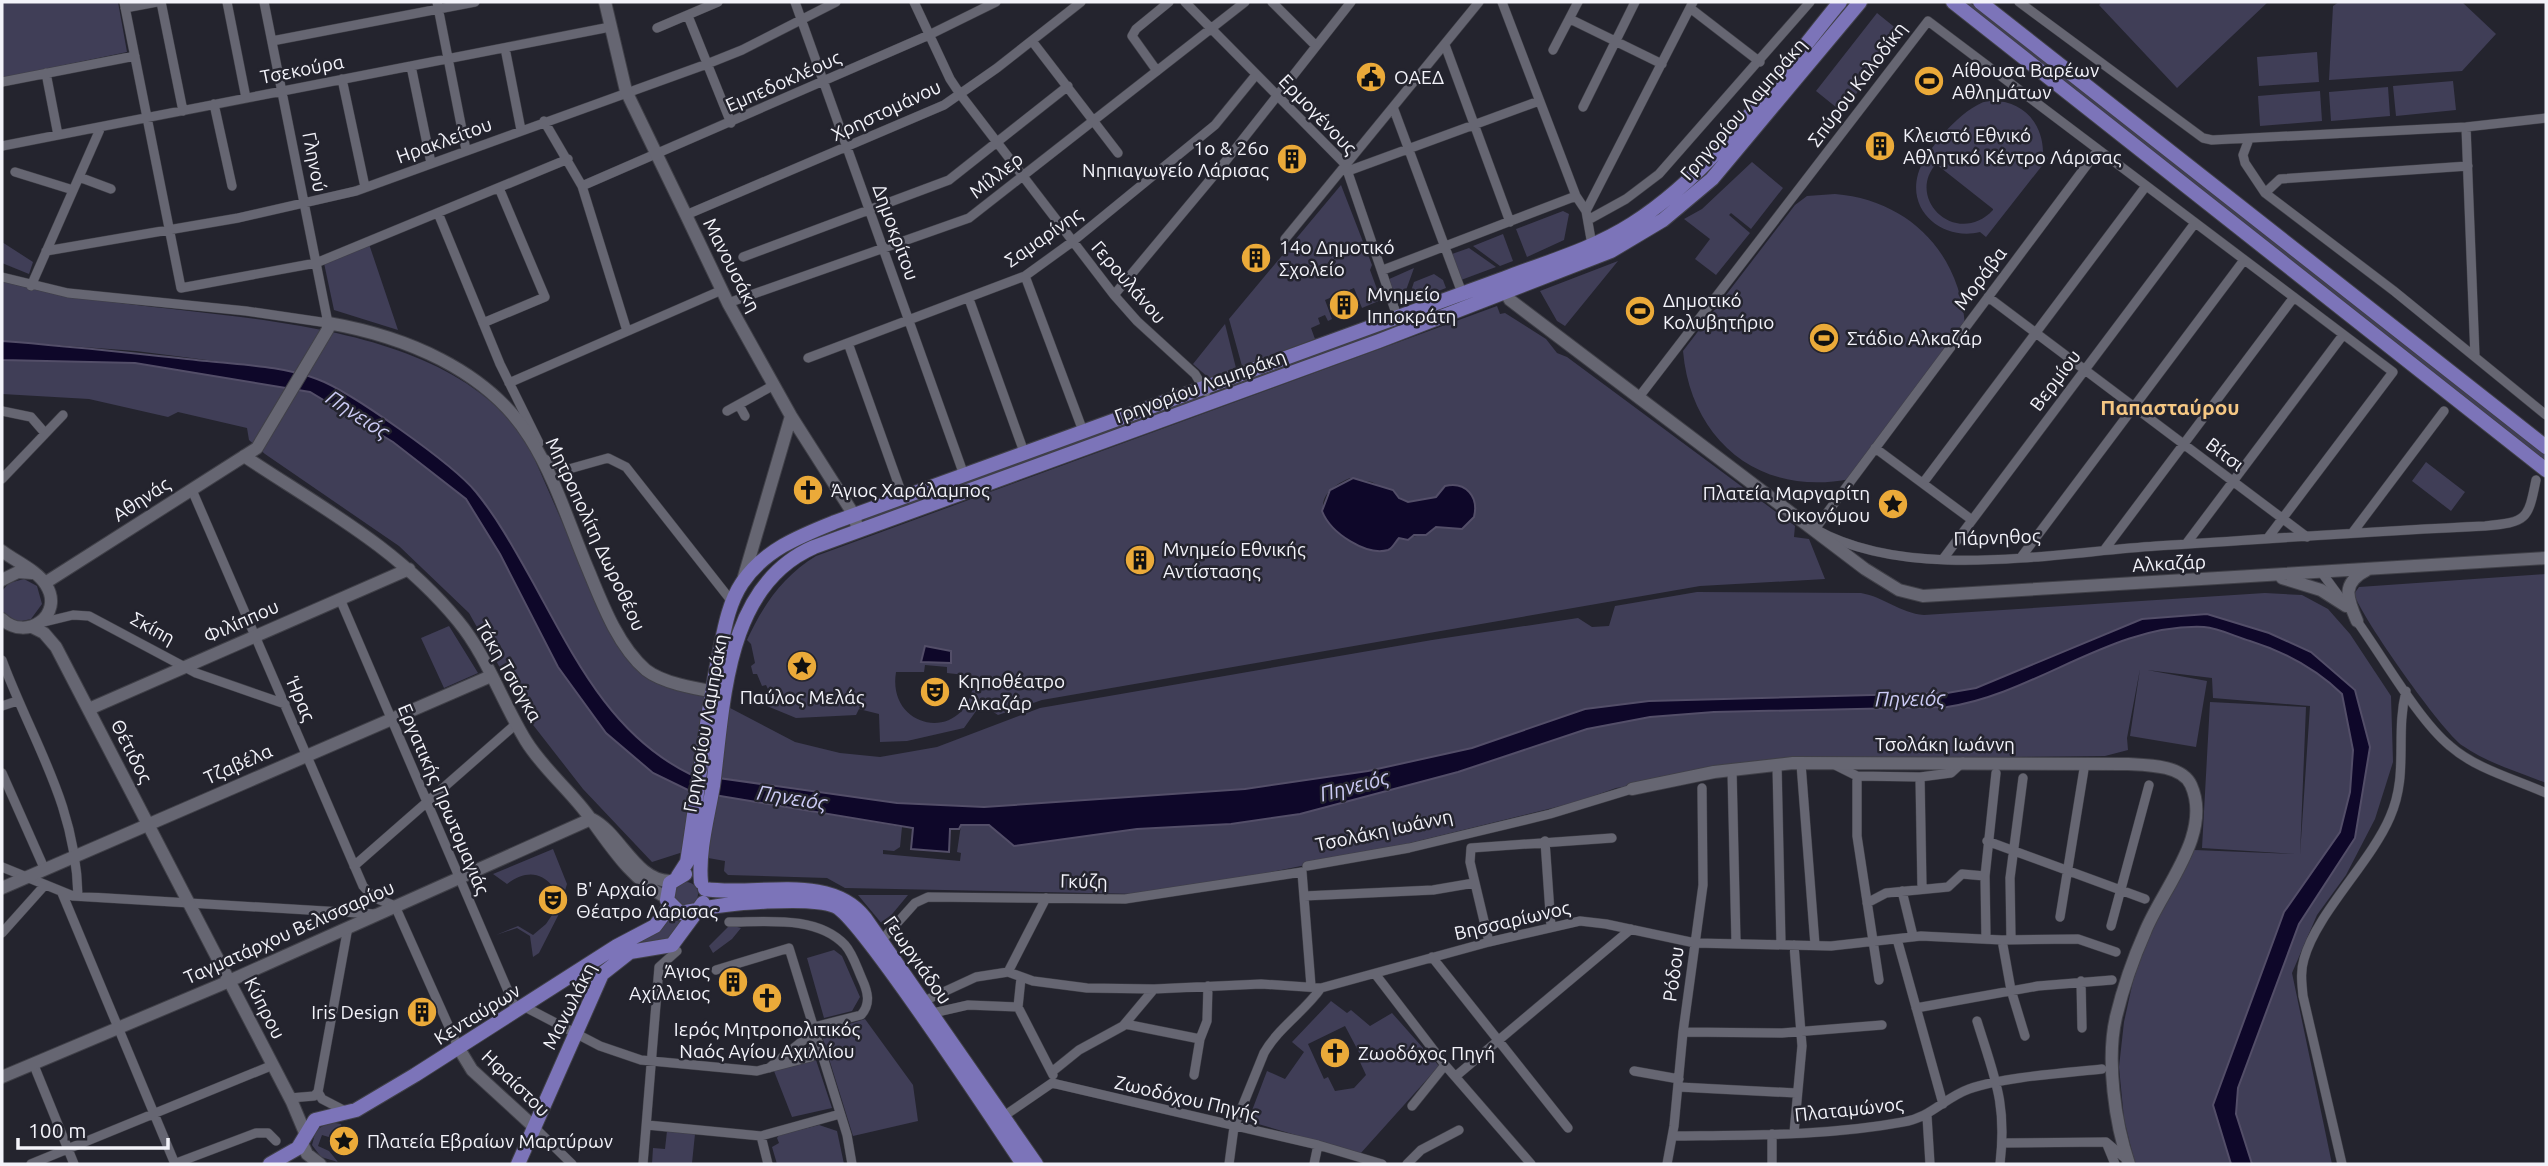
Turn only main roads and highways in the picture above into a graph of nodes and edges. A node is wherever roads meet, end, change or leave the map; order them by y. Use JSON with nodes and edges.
{"nodes":[{"id":1,"x":1840,"y":2,"type":"edge"},
{"id":2,"x":1860,"y":2,"type":"edge"},
{"id":3,"x":1953,"y":2,"type":"edge"},
{"id":4,"x":1980,"y":2,"type":"edge"},
{"id":5,"x":1505,"y":291,"type":"junction"},
{"id":6,"x":1462,"y":293,"type":"junction"},
{"id":7,"x":1467,"y":308,"type":"junction"},
{"id":8,"x":2546,"y":447,"type":"edge"},
{"id":9,"x":2541,"y":475,"type":"edge"},
{"id":10,"x":718,"y":696,"type":"junction"},
{"id":11,"x":695,"y":858,"type":"junction"},
{"id":12,"x":675,"y":879,"type":"junction"},
{"id":13,"x":703,"y":885,"type":"junction"},
{"id":14,"x":836,"y":901,"type":"junction"},
{"id":15,"x":668,"y":902,"type":"junction"},
{"id":16,"x":697,"y":910,"type":"junction"},
{"id":17,"x":999,"y":1120,"type":"junction"},
{"id":18,"x":270,"y":1164,"type":"edge"},
{"id":19,"x":517,"y":1164,"type":"edge"},
{"id":20,"x":1023,"y":1164,"type":"edge"},
{"id":21,"x":1036,"y":1164,"type":"edge"}],
"edges":[{"from":1,"to":5,"type":"main road","name":"Γρηγορίου Λαμπράκη"},
{"from":2,"to":5,"type":"main road","name":"Γρηγορίου Λαμπράκη"},
{"from":3,"to":9,"type":"main road"},
{"from":4,"to":8,"type":"main road"},
{"from":5,"to":6,"type":"main road","name":"Γρηγορίου Λαμπράκη"},
{"from":5,"to":7,"type":"main road","name":"Γρηγορίου Λαμπράκη"},
{"from":6,"to":7,"type":"main road"},
{"from":6,"to":10,"type":"main road","name":"Γρηγορίου Λαμπράκη"},
{"from":7,"to":10,"type":"main road","name":"Γρηγορίου Λαμπράκη"},
{"from":10,"to":11,"type":"main road","name":"Γρηγορίου Λαμπράκη"},
{"from":11,"to":12,"type":"main road","name":"Γρηγορίου Λαμπράκη"},
{"from":11,"to":13,"type":"main road","name":"Γρηγορίου Λαμπράκη"},
{"from":12,"to":13,"type":"main road"},
{"from":12,"to":15,"type":"main road"},
{"from":13,"to":14,"type":"main road"},
{"from":13,"to":16,"type":"main road"},
{"from":14,"to":16,"type":"main road"},
{"from":14,"to":17,"type":"main road","name":"Γεωργιάδου"},
{"from":14,"to":17,"type":"main road","name":"Γεωργιάδου"},
{"from":15,"to":16,"type":"main road"},
{"from":15,"to":18,"type":"main road","name":"Κενταύρων"},
{"from":16,"to":19,"type":"main road","name":"Μανωλάκη"},
{"from":17,"to":20,"type":"main road","name":"Γεωργιάδου"},
{"from":17,"to":21,"type":"main road","name":"Γεωργιάδου"}]}
